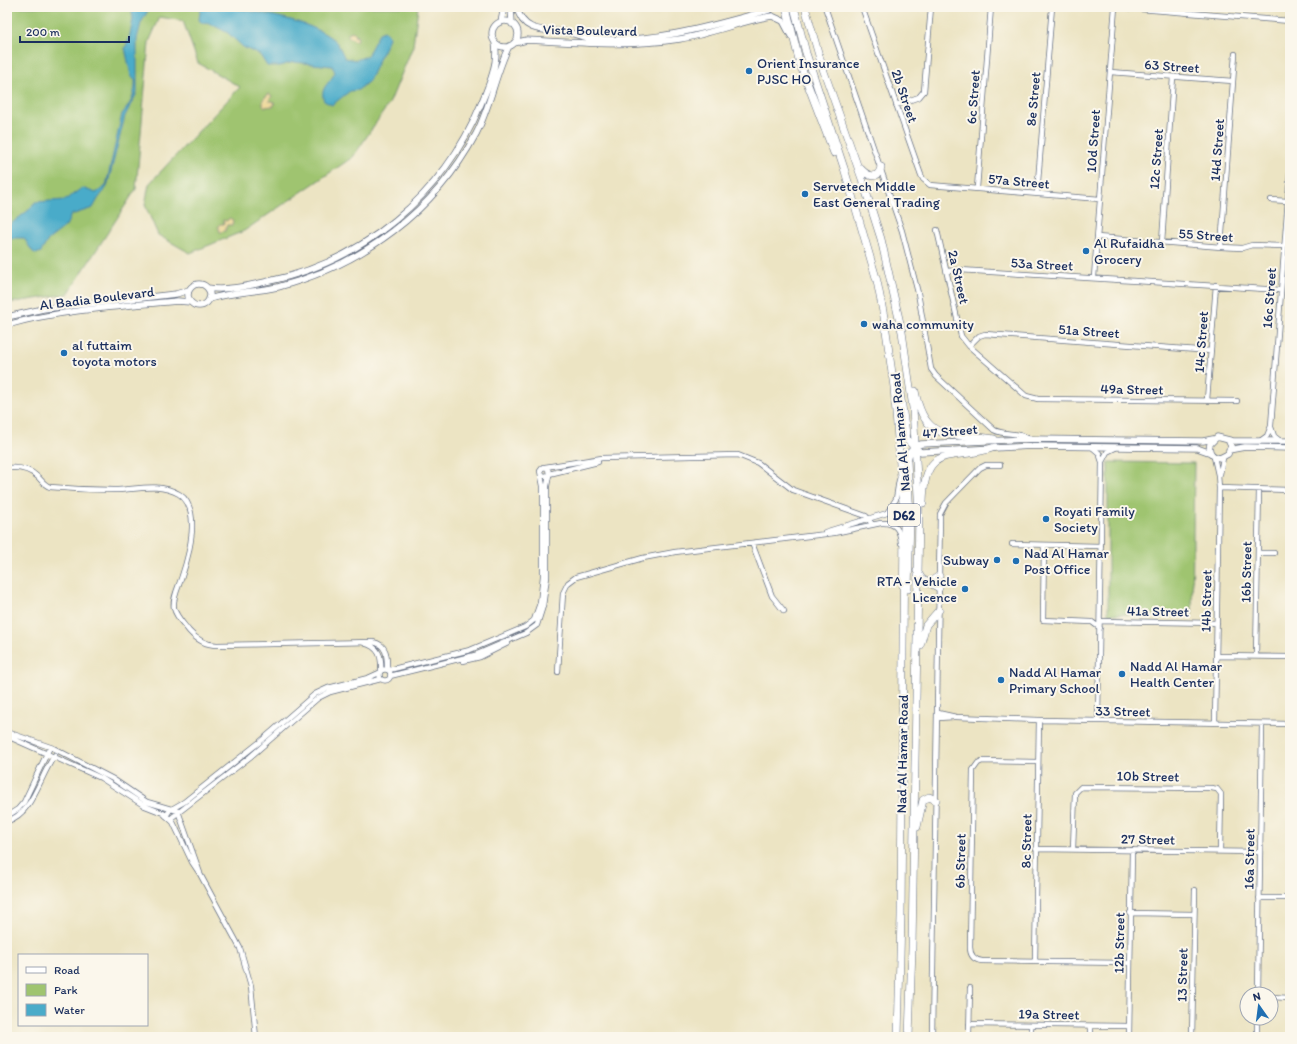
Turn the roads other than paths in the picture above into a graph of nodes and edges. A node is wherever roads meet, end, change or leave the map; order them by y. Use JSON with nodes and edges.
{"nodes":[{"id":1,"x":504,"y":7,"type":"edge"},
{"id":2,"x":511,"y":7,"type":"edge"},
{"id":3,"x":517,"y":7,"type":"edge"},
{"id":4,"x":774,"y":7,"type":"edge"},
{"id":5,"x":786,"y":7,"type":"edge"},
{"id":6,"x":794,"y":7,"type":"edge"},
{"id":7,"x":805,"y":7,"type":"edge"},
{"id":8,"x":825,"y":7,"type":"edge"},
{"id":9,"x":862,"y":7,"type":"edge"},
{"id":10,"x":931,"y":7,"type":"edge"},
{"id":11,"x":991,"y":7,"type":"edge"},
{"id":12,"x":1052,"y":7,"type":"edge"},
{"id":13,"x":1115,"y":7,"type":"edge"},
{"id":14,"x":1195,"y":7,"type":"edge"},
{"id":15,"x":1194,"y":13,"type":"junction"},
{"id":16,"x":739,"y":18,"type":"junction"},
{"id":17,"x":1290,"y":21,"type":"edge"},
{"id":18,"x":501,"y":22,"type":"junction"},
{"id":19,"x":512,"y":24,"type":"junction"},
{"id":20,"x":736,"y":26,"type":"junction"},
{"id":21,"x":794,"y":42,"type":"junction"},
{"id":22,"x":495,"y":43,"type":"junction"},
{"id":23,"x":511,"y":45,"type":"junction"},
{"id":24,"x":1235,"y":54,"type":"dead end"},
{"id":25,"x":1110,"y":72,"type":"junction"},
{"id":26,"x":1173,"y":77,"type":"junction"},
{"id":27,"x":1233,"y":81,"type":"junction"},
{"id":28,"x":896,"y":105,"type":"junction"},
{"id":29,"x":857,"y":164,"type":"junction"},
{"id":30,"x":881,"y":167,"type":"junction"},
{"id":31,"x":844,"y":168,"type":"junction"},
{"id":32,"x":1290,"y":172,"type":"edge"},
{"id":33,"x":935,"y":185,"type":"joint"},
{"id":34,"x":977,"y":188,"type":"junction"},
{"id":35,"x":1037,"y":194,"type":"junction"},
{"id":36,"x":1100,"y":199,"type":"junction"},
{"id":37,"x":1271,"y":200,"type":"dead end"},
{"id":38,"x":1288,"y":205,"type":"edge"},
{"id":39,"x":937,"y":230,"type":"dead end"},
{"id":40,"x":1097,"y":237,"type":"junction"},
{"id":41,"x":1162,"y":242,"type":"junction"},
{"id":42,"x":1284,"y":246,"type":"junction"},
{"id":43,"x":1221,"y":248,"type":"junction"},
{"id":44,"x":947,"y":271,"type":"junction"},
{"id":45,"x":1094,"y":278,"type":"junction"},
{"id":46,"x":1216,"y":285,"type":"junction"},
{"id":47,"x":208,"y":288,"type":"junction"},
{"id":48,"x":189,"y":290,"type":"junction"},
{"id":49,"x":1280,"y":290,"type":"junction"},
{"id":50,"x":209,"y":299,"type":"junction"},
{"id":51,"x":190,"y":302,"type":"junction"},
{"id":52,"x":7,"y":317,"type":"edge"},
{"id":53,"x":884,"y":317,"type":"junction"},
{"id":54,"x":7,"y":325,"type":"edge"},
{"id":55,"x":969,"y":346,"type":"junction"},
{"id":56,"x":1211,"y":351,"type":"junction"},
{"id":57,"x":906,"y":361,"type":"junction"},
{"id":58,"x":1026,"y":396,"type":"joint"},
{"id":59,"x":1208,"y":400,"type":"junction"},
{"id":60,"x":1238,"y":400,"type":"dead end"},
{"id":61,"x":1271,"y":426,"type":"junction"},
{"id":62,"x":1029,"y":439,"type":"junction"},
{"id":63,"x":1214,"y":439,"type":"junction"},
{"id":64,"x":1228,"y":440,"type":"junction"},
{"id":65,"x":1259,"y":441,"type":"junction"},
{"id":66,"x":1282,"y":441,"type":"junction"},
{"id":67,"x":1290,"y":441,"type":"edge"},
{"id":68,"x":995,"y":443,"type":"junction"},
{"id":69,"x":1090,"y":447,"type":"junction"},
{"id":70,"x":1118,"y":447,"type":"junction"},
{"id":71,"x":915,"y":448,"type":"junction"},
{"id":72,"x":1290,"y":448,"type":"edge"},
{"id":73,"x":1229,"y":450,"type":"junction"},
{"id":74,"x":1212,"y":455,"type":"junction"},
{"id":75,"x":619,"y":458,"type":"junction"},
{"id":76,"x":1223,"y":458,"type":"junction"},
{"id":77,"x":1102,"y":462,"type":"junction"},
{"id":78,"x":1000,"y":465,"type":"dead end"},
{"id":79,"x":545,"y":467,"type":"junction"},
{"id":80,"x":7,"y":468,"type":"edge"},
{"id":81,"x":901,"y":471,"type":"junction"},
{"id":82,"x":549,"y":474,"type":"junction"},
{"id":83,"x":541,"y":475,"type":"junction"},
{"id":84,"x":1219,"y":479,"type":"junction"},
{"id":85,"x":1219,"y":488,"type":"junction"},
{"id":86,"x":1259,"y":489,"type":"junction"},
{"id":87,"x":1290,"y":490,"type":"edge"},
{"id":88,"x":869,"y":519,"type":"junction"},
{"id":89,"x":872,"y":524,"type":"junction"},
{"id":90,"x":822,"y":534,"type":"junction"},
{"id":91,"x":752,"y":543,"type":"junction"},
{"id":92,"x":918,"y":543,"type":"junction"},
{"id":93,"x":1012,"y":544,"type":"dead end"},
{"id":94,"x":1044,"y":545,"type":"junction"},
{"id":95,"x":1101,"y":546,"type":"junction"},
{"id":96,"x":1258,"y":553,"type":"junction"},
{"id":97,"x":1274,"y":553,"type":"dead end"},
{"id":98,"x":903,"y":569,"type":"junction"},
{"id":99,"x":917,"y":571,"type":"junction"},
{"id":100,"x":939,"y":576,"type":"junction"},
{"id":101,"x":928,"y":583,"type":"junction"},
{"id":102,"x":939,"y":588,"type":"junction"},
{"id":103,"x":938,"y":610,"type":"junction"},
{"id":104,"x":1100,"y":610,"type":"junction"},
{"id":105,"x":784,"y":611,"type":"dead end"},
{"id":106,"x":1084,"y":620,"type":"junction"},
{"id":107,"x":1100,"y":621,"type":"junction"},
{"id":108,"x":1217,"y":623,"type":"junction"},
{"id":109,"x":1100,"y":628,"type":"junction"},
{"id":110,"x":358,"y":642,"type":"junction"},
{"id":111,"x":1216,"y":656,"type":"junction"},
{"id":112,"x":1256,"y":656,"type":"junction"},
{"id":113,"x":1290,"y":657,"type":"edge"},
{"id":114,"x":917,"y":658,"type":"junction"},
{"id":115,"x":388,"y":670,"type":"junction"},
{"id":116,"x":380,"y":672,"type":"junction"},
{"id":117,"x":558,"y":672,"type":"dead end"},
{"id":118,"x":902,"y":673,"type":"junction"},
{"id":119,"x":390,"y":676,"type":"junction"},
{"id":120,"x":381,"y":679,"type":"junction"},
{"id":121,"x":938,"y":716,"type":"junction"},
{"id":122,"x":1039,"y":720,"type":"junction"},
{"id":123,"x":1098,"y":721,"type":"junction"},
{"id":124,"x":1215,"y":722,"type":"junction"},
{"id":125,"x":1262,"y":724,"type":"junction"},
{"id":126,"x":1290,"y":724,"type":"edge"},
{"id":127,"x":7,"y":732,"type":"edge"},
{"id":128,"x":7,"y":736,"type":"edge"},
{"id":129,"x":50,"y":747,"type":"junction"},
{"id":130,"x":57,"y":750,"type":"junction"},
{"id":131,"x":47,"y":753,"type":"junction"},
{"id":132,"x":54,"y":757,"type":"junction"},
{"id":133,"x":1038,"y":762,"type":"junction"},
{"id":134,"x":936,"y":800,"type":"junction"},
{"id":135,"x":174,"y":808,"type":"junction"},
{"id":136,"x":180,"y":813,"type":"junction"},
{"id":137,"x":7,"y":816,"type":"edge"},
{"id":138,"x":168,"y":817,"type":"junction"},
{"id":139,"x":7,"y":821,"type":"edge"},
{"id":140,"x":914,"y":839,"type":"junction"},
{"id":141,"x":1036,"y":849,"type":"junction"},
{"id":142,"x":1073,"y":849,"type":"junction"},
{"id":143,"x":1132,"y":850,"type":"junction"},
{"id":144,"x":1220,"y":852,"type":"junction"},
{"id":145,"x":1260,"y":852,"type":"junction"},
{"id":146,"x":200,"y":874,"type":"junction"},
{"id":147,"x":1195,"y":890,"type":"dead end"},
{"id":148,"x":1259,"y":898,"type":"junction"},
{"id":149,"x":1290,"y":898,"type":"edge"},
{"id":150,"x":1130,"y":913,"type":"junction"},
{"id":151,"x":1194,"y":914,"type":"junction"},
{"id":152,"x":1035,"y":962,"type":"junction"},
{"id":153,"x":1130,"y":963,"type":"junction"},
{"id":154,"x":1258,"y":986,"type":"edge"},
{"id":155,"x":970,"y":988,"type":"dead end"},
{"id":156,"x":1279,"y":997,"type":"edge"},
{"id":157,"x":1290,"y":998,"type":"edge"},
{"id":158,"x":910,"y":1023,"type":"junction"},
{"id":159,"x":969,"y":1024,"type":"junction"},
{"id":160,"x":1031,"y":1025,"type":"junction"},
{"id":161,"x":1091,"y":1026,"type":"junction"},
{"id":162,"x":1129,"y":1026,"type":"junction"},
{"id":163,"x":1257,"y":1026,"type":"edge"},
{"id":164,"x":256,"y":1037,"type":"edge"},
{"id":165,"x":898,"y":1037,"type":"edge"},
{"id":166,"x":909,"y":1037,"type":"edge"},
{"id":167,"x":913,"y":1037,"type":"edge"},
{"id":168,"x":932,"y":1037,"type":"edge"},
{"id":169,"x":969,"y":1037,"type":"edge"},
{"id":170,"x":1031,"y":1037,"type":"edge"},
{"id":171,"x":1091,"y":1037,"type":"edge"},
{"id":172,"x":1129,"y":1037,"type":"edge"},
{"id":173,"x":1192,"y":1037,"type":"edge"},
{"id":174,"x":1257,"y":1037,"type":"edge"}],
"edges":[{"from":1,"to":18,"type":"street"},
{"from":2,"to":19,"type":"street"},
{"from":3,"to":16,"type":"street","name":"Vista Boulevard"},
{"from":4,"to":16,"type":"street","name":"Vista Boulevard"},
{"from":5,"to":21,"type":"main road"},
{"from":6,"to":31,"type":"main road","name":"Nad Al Hamar Road","number":"D62"},
{"from":7,"to":29,"type":"main road","name":"Nad Al Hamar Road","number":"D62"},
{"from":8,"to":30,"type":"street"},
{"from":9,"to":28,"type":"street","name":"2b Street"},
{"from":10,"to":28,"type":"street"},
{"from":11,"to":34,"type":"street","name":"6c Street"},
{"from":12,"to":35,"type":"street","name":"8e Street"},
{"from":13,"to":15,"type":"street"},
{"from":13,"to":25,"type":"street","name":"10d Street"},
{"from":14,"to":15,"type":"street"},
{"from":15,"to":17,"type":"street"},
{"from":16,"to":20,"type":"street"},
{"from":18,"to":19,"type":"street"},
{"from":18,"to":22,"type":"street"},
{"from":19,"to":23,"type":"street"},
{"from":20,"to":21,"type":"street","name":"Vista Boulevard"},
{"from":20,"to":23,"type":"street","name":"Vista Boulevard"},
{"from":21,"to":31,"type":"main road"},
{"from":22,"to":23,"type":"street"},
{"from":22,"to":47,"type":"street"},
{"from":23,"to":50,"type":"street"},
{"from":24,"to":27,"type":"street","name":"14d Street"},
{"from":25,"to":26,"type":"street","name":"63 Street"},
{"from":25,"to":36,"type":"street","name":"10d Street"},
{"from":26,"to":27,"type":"street","name":"63 Street"},
{"from":26,"to":41,"type":"street","name":"12c Street"},
{"from":27,"to":43,"type":"street","name":"14d Street"},
{"from":28,"to":33,"type":"street","name":"2b Street"},
{"from":29,"to":30,"type":"main road"},
{"from":29,"to":57,"type":"main road","name":"Nad Al Hamar Road","number":"D62"},
{"from":30,"to":62,"type":"street"},
{"from":31,"to":53,"type":"main road","name":"Nad Al Hamar Road","number":"D62"},
{"from":32,"to":38,"type":"street","name":"16c Street"},
{"from":33,"to":34,"type":"street","name":"57a Street"},
{"from":34,"to":35,"type":"street","name":"57a Street"},
{"from":35,"to":36,"type":"street","name":"57a Street"},
{"from":36,"to":40,"type":"street","name":"10d Street"},
{"from":37,"to":38,"type":"street"},
{"from":38,"to":42,"type":"street","name":"16c Street"},
{"from":39,"to":44,"type":"street","name":"2a Street"},
{"from":40,"to":41,"type":"street","name":"55 Street"},
{"from":40,"to":45,"type":"street","name":"10d Street"},
{"from":41,"to":43,"type":"street","name":"55 Street"},
{"from":42,"to":43,"type":"street","name":"55 Street"},
{"from":42,"to":49,"type":"street","name":"16c Street"},
{"from":44,"to":45,"type":"street","name":"53a Street"},
{"from":44,"to":55,"type":"street","name":"2a Street"},
{"from":45,"to":46,"type":"street","name":"53a Street"},
{"from":46,"to":49,"type":"street","name":"53a Street"},
{"from":46,"to":56,"type":"street","name":"14c Street"},
{"from":47,"to":48,"type":"street"},
{"from":47,"to":50,"type":"street"},
{"from":48,"to":51,"type":"street"},
{"from":48,"to":52,"type":"street","name":"Al Badia Boulevard"},
{"from":49,"to":61,"type":"street","name":"16c Street"},
{"from":50,"to":51,"type":"street"},
{"from":51,"to":54,"type":"street","name":"Al Badia Boulevard"},
{"from":53,"to":71,"type":"main road"},
{"from":53,"to":81,"type":"main road","name":"Nad Al Hamar Road","number":"D62"},
{"from":55,"to":56,"type":"street","name":"51a Street"},
{"from":55,"to":58,"type":"street","name":"2a Street"},
{"from":56,"to":59,"type":"street","name":"14c Street"},
{"from":57,"to":68,"type":"main road"},
{"from":57,"to":71,"type":"main road","name":"Nad Al Hamar Road","number":"D62"},
{"from":58,"to":59,"type":"street","name":"49a Street"},
{"from":59,"to":60,"type":"street","name":"49a Street"},
{"from":61,"to":65,"type":"street"},
{"from":61,"to":66,"type":"street"},
{"from":62,"to":63,"type":"street","name":"47 Street"},
{"from":62,"to":68,"type":"street","name":"47 Street"},
{"from":63,"to":64,"type":"street"},
{"from":63,"to":74,"type":"street"},
{"from":64,"to":65,"type":"street"},
{"from":64,"to":73,"type":"street"},
{"from":65,"to":66,"type":"street"},
{"from":66,"to":67,"type":"street"},
{"from":68,"to":69,"type":"street","name":"47 Street"},
{"from":68,"to":71,"type":"street","name":"47 Street"},
{"from":68,"to":92,"type":"main road"},
{"from":69,"to":70,"type":"street","name":"47 Street"},
{"from":69,"to":77,"type":"street"},
{"from":70,"to":74,"type":"street","name":"47 Street"},
{"from":70,"to":77,"type":"street"},
{"from":71,"to":92,"type":"main road","name":"Nad Al Hamar Road","number":"D62"},
{"from":71,"to":118,"type":"main road"},
{"from":72,"to":73,"type":"street"},
{"from":73,"to":76,"type":"street"},
{"from":74,"to":76,"type":"street"},
{"from":74,"to":84,"type":"street","name":"14b Street"},
{"from":75,"to":79,"type":"street"},
{"from":75,"to":82,"type":"street"},
{"from":75,"to":88,"type":"street"},
{"from":76,"to":84,"type":"street","name":"14b Street"},
{"from":77,"to":95,"type":"street"},
{"from":78,"to":100,"type":"street"},
{"from":79,"to":82,"type":"street"},
{"from":79,"to":83,"type":"street"},
{"from":80,"to":110,"type":"street"},
{"from":81,"to":88,"type":"street"},
{"from":81,"to":98,"type":"main road","name":"Nad Al Hamar Road","number":"D62"},
{"from":82,"to":83,"type":"street"},
{"from":82,"to":119,"type":"street"},
{"from":83,"to":115,"type":"street"},
{"from":84,"to":85,"type":"street","name":"14b Street"},
{"from":85,"to":86,"type":"street"},
{"from":85,"to":108,"type":"street","name":"14b Street"},
{"from":86,"to":87,"type":"street"},
{"from":86,"to":96,"type":"street","name":"16b Street"},
{"from":88,"to":89,"type":"street"},
{"from":88,"to":90,"type":"street"},
{"from":89,"to":90,"type":"street"},
{"from":89,"to":98,"type":"street"},
{"from":90,"to":91,"type":"street"},
{"from":91,"to":105,"type":"street"},
{"from":91,"to":117,"type":"street"},
{"from":92,"to":99,"type":"main road","name":"Nad Al Hamar Road","number":"D62"},
{"from":93,"to":94,"type":"street"},
{"from":94,"to":95,"type":"street"},
{"from":94,"to":106,"type":"street"},
{"from":95,"to":104,"type":"street"},
{"from":96,"to":97,"type":"street"},
{"from":96,"to":112,"type":"street","name":"16b Street"},
{"from":98,"to":118,"type":"main road","name":"Nad Al Hamar Road","number":"D62"},
{"from":99,"to":101,"type":"main road"},
{"from":99,"to":114,"type":"main road","name":"Nad Al Hamar Road","number":"D62"},
{"from":100,"to":101,"type":"main road"},
{"from":100,"to":102,"type":"street"},
{"from":101,"to":102,"type":"main road"},
{"from":102,"to":103,"type":"street"},
{"from":103,"to":114,"type":"main road"},
{"from":103,"to":121,"type":"street"},
{"from":104,"to":106,"type":"street"},
{"from":104,"to":107,"type":"street"},
{"from":106,"to":109,"type":"street"},
{"from":107,"to":108,"type":"street","name":"41a Street"},
{"from":107,"to":109,"type":"street"},
{"from":108,"to":111,"type":"street","name":"14b Street"},
{"from":109,"to":123,"type":"street"},
{"from":110,"to":115,"type":"street"},
{"from":110,"to":116,"type":"street"},
{"from":111,"to":112,"type":"street"},
{"from":111,"to":124,"type":"street","name":"14b Street"},
{"from":112,"to":113,"type":"street"},
{"from":114,"to":140,"type":"main road","name":"Nad Al Hamar Road","number":"D62"},
{"from":115,"to":116,"type":"street"},
{"from":115,"to":119,"type":"street"},
{"from":116,"to":120,"type":"street"},
{"from":116,"to":135,"type":"street"},
{"from":118,"to":165,"type":"main road","name":"Nad Al Hamar Road","number":"D62"},
{"from":119,"to":120,"type":"street"},
{"from":120,"to":136,"type":"street"},
{"from":121,"to":122,"type":"street","name":"33 Street"},
{"from":121,"to":134,"type":"street"},
{"from":122,"to":123,"type":"street","name":"33 Street"},
{"from":122,"to":133,"type":"street","name":"8c Street"},
{"from":123,"to":124,"type":"street","name":"33 Street"},
{"from":124,"to":125,"type":"street","name":"33 Street"},
{"from":125,"to":126,"type":"street","name":"33 Street"},
{"from":125,"to":145,"type":"street","name":"16a Street"},
{"from":127,"to":129,"type":"street"},
{"from":128,"to":131,"type":"street"},
{"from":129,"to":130,"type":"street"},
{"from":129,"to":131,"type":"street"},
{"from":130,"to":132,"type":"street"},
{"from":130,"to":135,"type":"street"},
{"from":131,"to":132,"type":"street"},
{"from":131,"to":137,"type":"street"},
{"from":132,"to":138,"type":"street"},
{"from":132,"to":139,"type":"street"},
{"from":133,"to":141,"type":"street","name":"8c Street"},
{"from":133,"to":152,"type":"street","name":"6b Street"},
{"from":134,"to":140,"type":"main road"},
{"from":134,"to":168,"type":"street"},
{"from":135,"to":136,"type":"street"},
{"from":135,"to":138,"type":"street"},
{"from":136,"to":138,"type":"street"},
{"from":136,"to":146,"type":"street"},
{"from":138,"to":146,"type":"street"},
{"from":140,"to":158,"type":"main road","name":"Nad Al Hamar Road","number":"D62"},
{"from":141,"to":142,"type":"street","name":"27 Street"},
{"from":141,"to":152,"type":"street","name":"8c Street"},
{"from":142,"to":143,"type":"street","name":"27 Street"},
{"from":142,"to":144,"type":"street","name":"10b Street"},
{"from":143,"to":144,"type":"street","name":"27 Street"},
{"from":143,"to":150,"type":"street","name":"12b Street"},
{"from":144,"to":145,"type":"street","name":"27 Street"},
{"from":145,"to":148,"type":"street","name":"16a Street"},
{"from":146,"to":164,"type":"street"},
{"from":147,"to":151,"type":"street","name":"13 Street"},
{"from":148,"to":149,"type":"street"},
{"from":148,"to":154,"type":"street","name":"16a Street"},
{"from":150,"to":151,"type":"street"},
{"from":150,"to":153,"type":"street","name":"12b Street"},
{"from":151,"to":173,"type":"street","name":"13 Street"},
{"from":152,"to":153,"type":"street","name":"6b Street"},
{"from":153,"to":162,"type":"street","name":"12b Street"},
{"from":155,"to":159,"type":"street"},
{"from":156,"to":157,"type":"street"},
{"from":158,"to":166,"type":"main road","name":"Nad Al Hamar Road","number":"D62"},
{"from":158,"to":167,"type":"main road"},
{"from":159,"to":160,"type":"street","name":"19a Street"},
{"from":159,"to":169,"type":"street"},
{"from":160,"to":161,"type":"street","name":"19a Street"},
{"from":160,"to":170,"type":"street"},
{"from":161,"to":162,"type":"street","name":"19a Street"},
{"from":161,"to":171,"type":"street"},
{"from":162,"to":172,"type":"street","name":"12b Street"},
{"from":163,"to":174,"type":"street"}]}
